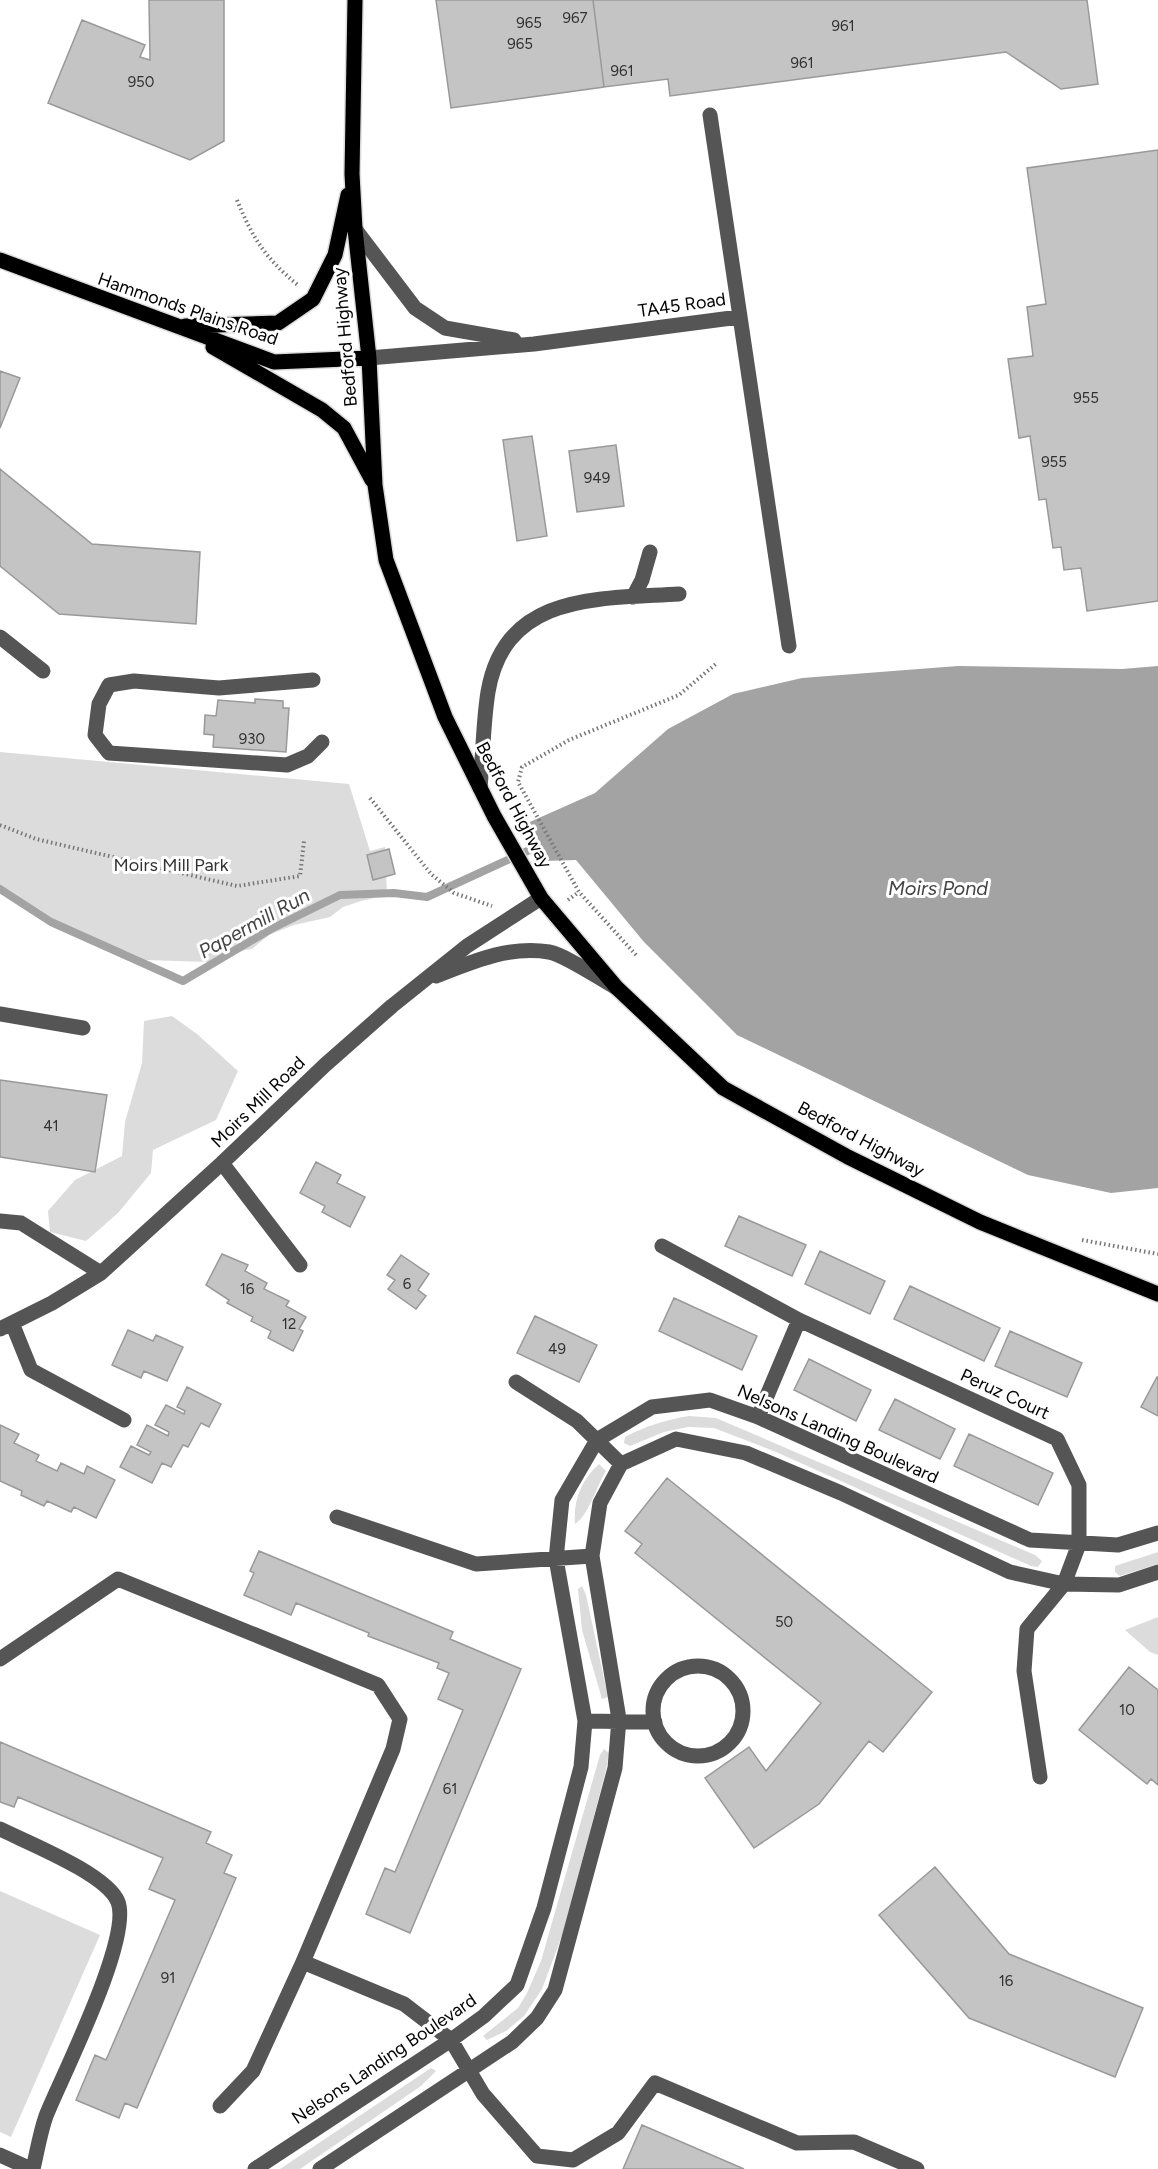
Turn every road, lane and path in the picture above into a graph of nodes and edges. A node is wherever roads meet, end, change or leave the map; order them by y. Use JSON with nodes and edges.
{"nodes":[{"id":1,"x":355,"y":0,"type":"edge"},
{"id":2,"x":710,"y":115,"type":"dead end"},
{"id":3,"x":352,"y":174,"type":"junction"},
{"id":4,"x":237,"y":200,"type":"dead end"},
{"id":5,"x":355,"y":229,"type":"junction"},
{"id":6,"x":0,"y":260,"type":"edge"},
{"id":7,"x":284,"y":274,"type":"dead end"},
{"id":8,"x":740,"y":317,"type":"junction"},
{"id":9,"x":177,"y":326,"type":"junction"},
{"id":10,"x":534,"y":344,"type":"junction"},
{"id":11,"x":369,"y":358,"type":"junction"},
{"id":12,"x":375,"y":485,"type":"junction"},
{"id":13,"x":650,"y":552,"type":"dead end"},
{"id":14,"x":679,"y":594,"type":"dead end"},
{"id":15,"x":633,"y":597,"type":"junction"},
{"id":16,"x":0,"y":637,"type":"edge"},
{"id":17,"x":789,"y":646,"type":"dead end"},
{"id":18,"x":717,"y":663,"type":"dead end"},
{"id":19,"x":43,"y":671,"type":"dead end"},
{"id":20,"x":313,"y":680,"type":"dead end"},
{"id":21,"x":322,"y":742,"type":"dead end"},
{"id":22,"x":480,"y":788,"type":"junction"},
{"id":23,"x":370,"y":798,"type":"dead end"},
{"id":24,"x":0,"y":825,"type":"edge"},
{"id":25,"x":304,"y":842,"type":"dead end"},
{"id":26,"x":454,"y":893,"type":"dead end"},
{"id":27,"x":541,"y":898,"type":"junction"},
{"id":28,"x":636,"y":955,"type":"dead end"},
{"id":29,"x":420,"y":983,"type":"junction"},
{"id":30,"x":617,"y":988,"type":"junction"},
{"id":31,"x":0,"y":1014,"type":"edge"},
{"id":32,"x":83,"y":1028,"type":"dead end"},
{"id":33,"x":222,"y":1163,"type":"junction"},
{"id":34,"x":0,"y":1221,"type":"edge"},
{"id":35,"x":662,"y":1246,"type":"dead end"},
{"id":36,"x":300,"y":1265,"type":"dead end"},
{"id":37,"x":101,"y":1273,"type":"junction"},
{"id":38,"x":1158,"y":1294,"type":"edge"},
{"id":39,"x":799,"y":1320,"type":"junction"},
{"id":40,"x":6,"y":1326,"type":"edge"},
{"id":41,"x":516,"y":1382,"type":"dead end"},
{"id":42,"x":758,"y":1417,"type":"junction"},
{"id":43,"x":124,"y":1420,"type":"dead end"},
{"id":44,"x":597,"y":1440,"type":"junction"},
{"id":45,"x":621,"y":1464,"type":"junction"},
{"id":46,"x":337,"y":1516,"type":"dead end"},
{"id":47,"x":1158,"y":1533,"type":"edge"},
{"id":48,"x":1078,"y":1544,"type":"junction"},
{"id":49,"x":592,"y":1556,"type":"junction"},
{"id":50,"x":556,"y":1559,"type":"junction"},
{"id":51,"x":1158,"y":1572,"type":"edge"},
{"id":52,"x":1064,"y":1584,"type":"junction"},
{"id":53,"x":0,"y":1659,"type":"edge"},
{"id":54,"x":619,"y":1719,"type":"junction"},
{"id":55,"x":585,"y":1721,"type":"junction"},
{"id":56,"x":655,"y":1722,"type":"junction"},
{"id":57,"x":1040,"y":1777,"type":"dead end"},
{"id":58,"x":0,"y":1828,"type":"edge"},
{"id":59,"x":303,"y":1962,"type":"junction"},
{"id":60,"x":451,"y":2040,"type":"junction"},
{"id":61,"x":469,"y":2071,"type":"junction"},
{"id":62,"x":220,"y":2106,"type":"dead end"},
{"id":63,"x":0,"y":2155,"type":"edge"},
{"id":64,"x":326,"y":2167,"type":"edge"},
{"id":65,"x":32,"y":2169,"type":"edge"},
{"id":66,"x":255,"y":2169,"type":"edge"},
{"id":67,"x":917,"y":2169,"type":"edge"}],
"edges":[{"from":1,"to":3,"type":"main road","name":"Bedford Highway"},
{"from":2,"to":8,"type":"street"},
{"from":3,"to":5,"type":"main road","name":"Bedford Highway"},
{"from":3,"to":9,"type":"main road"},
{"from":4,"to":7,"type":"path"},
{"from":5,"to":10,"type":"street"},
{"from":5,"to":11,"type":"main road","name":"Bedford Highway"},
{"from":6,"to":9,"type":"main road","name":"Hammonds Plains Road"},
{"from":8,"to":10,"type":"street","name":"TA45 Road"},
{"from":8,"to":17,"type":"street","name":"TA45 Road"},
{"from":9,"to":11,"type":"main road","name":"Hammonds Plains Road"},
{"from":9,"to":12,"type":"main road"},
{"from":10,"to":11,"type":"street","name":"TA45 Road"},
{"from":11,"to":12,"type":"main road","name":"Bedford Highway"},
{"from":12,"to":22,"type":"main road","name":"Bedford Highway"},
{"from":13,"to":15,"type":"street"},
{"from":14,"to":15,"type":"street"},
{"from":15,"to":22,"type":"street"},
{"from":16,"to":19,"type":"street"},
{"from":18,"to":28,"type":"path"},
{"from":20,"to":21,"type":"street"},
{"from":22,"to":27,"type":"main road","name":"Bedford Highway"},
{"from":23,"to":26,"type":"path"},
{"from":24,"to":25,"type":"path"},
{"from":27,"to":29,"type":"street","name":"Moirs Mill Road"},
{"from":27,"to":30,"type":"main road","name":"Bedford Highway"},
{"from":29,"to":30,"type":"street"},
{"from":29,"to":33,"type":"street","name":"Moirs Mill Road"},
{"from":30,"to":38,"type":"main road","name":"Bedford Highway"},
{"from":31,"to":32,"type":"street"},
{"from":33,"to":36,"type":"street"},
{"from":33,"to":37,"type":"street","name":"Moirs Mill Road"},
{"from":34,"to":37,"type":"street"},
{"from":35,"to":39,"type":"street","name":"Peruz Court"},
{"from":37,"to":40,"type":"street","name":"Moirs Mill Road"},
{"from":39,"to":42,"type":"street"},
{"from":39,"to":48,"type":"street","name":"Peruz Court"},
{"from":40,"to":43,"type":"street"},
{"from":41,"to":44,"type":"street"},
{"from":42,"to":44,"type":"street","name":"Nelsons Landing Boulevard"},
{"from":42,"to":48,"type":"street","name":"Nelsons Landing Boulevard"},
{"from":44,"to":45,"type":"street"},
{"from":44,"to":50,"type":"street","name":"Nelsons Landing Boulevard"},
{"from":45,"to":49,"type":"street"},
{"from":45,"to":52,"type":"street"},
{"from":46,"to":50,"type":"street"},
{"from":47,"to":48,"type":"street","name":"Nelsons Landing Boulevard"},
{"from":48,"to":52,"type":"street","name":"Peruz Court"},
{"from":49,"to":50,"type":"street"},
{"from":49,"to":54,"type":"street"},
{"from":50,"to":55,"type":"street","name":"Nelsons Landing Boulevard"},
{"from":51,"to":52,"type":"street"},
{"from":52,"to":57,"type":"street"},
{"from":53,"to":59,"type":"street"},
{"from":54,"to":55,"type":"street"},
{"from":54,"to":56,"type":"street"},
{"from":54,"to":61,"type":"street"},
{"from":55,"to":60,"type":"street","name":"Nelsons Landing Boulevard"},
{"from":56,"to":56,"type":"street"},
{"from":58,"to":65,"type":"street"},
{"from":59,"to":60,"type":"street"},
{"from":59,"to":62,"type":"street"},
{"from":60,"to":61,"type":"street"},
{"from":60,"to":66,"type":"street","name":"Nelsons Landing Boulevard"},
{"from":61,"to":64,"type":"street"},
{"from":61,"to":67,"type":"street"},
{"from":63,"to":65,"type":"street"}]}
